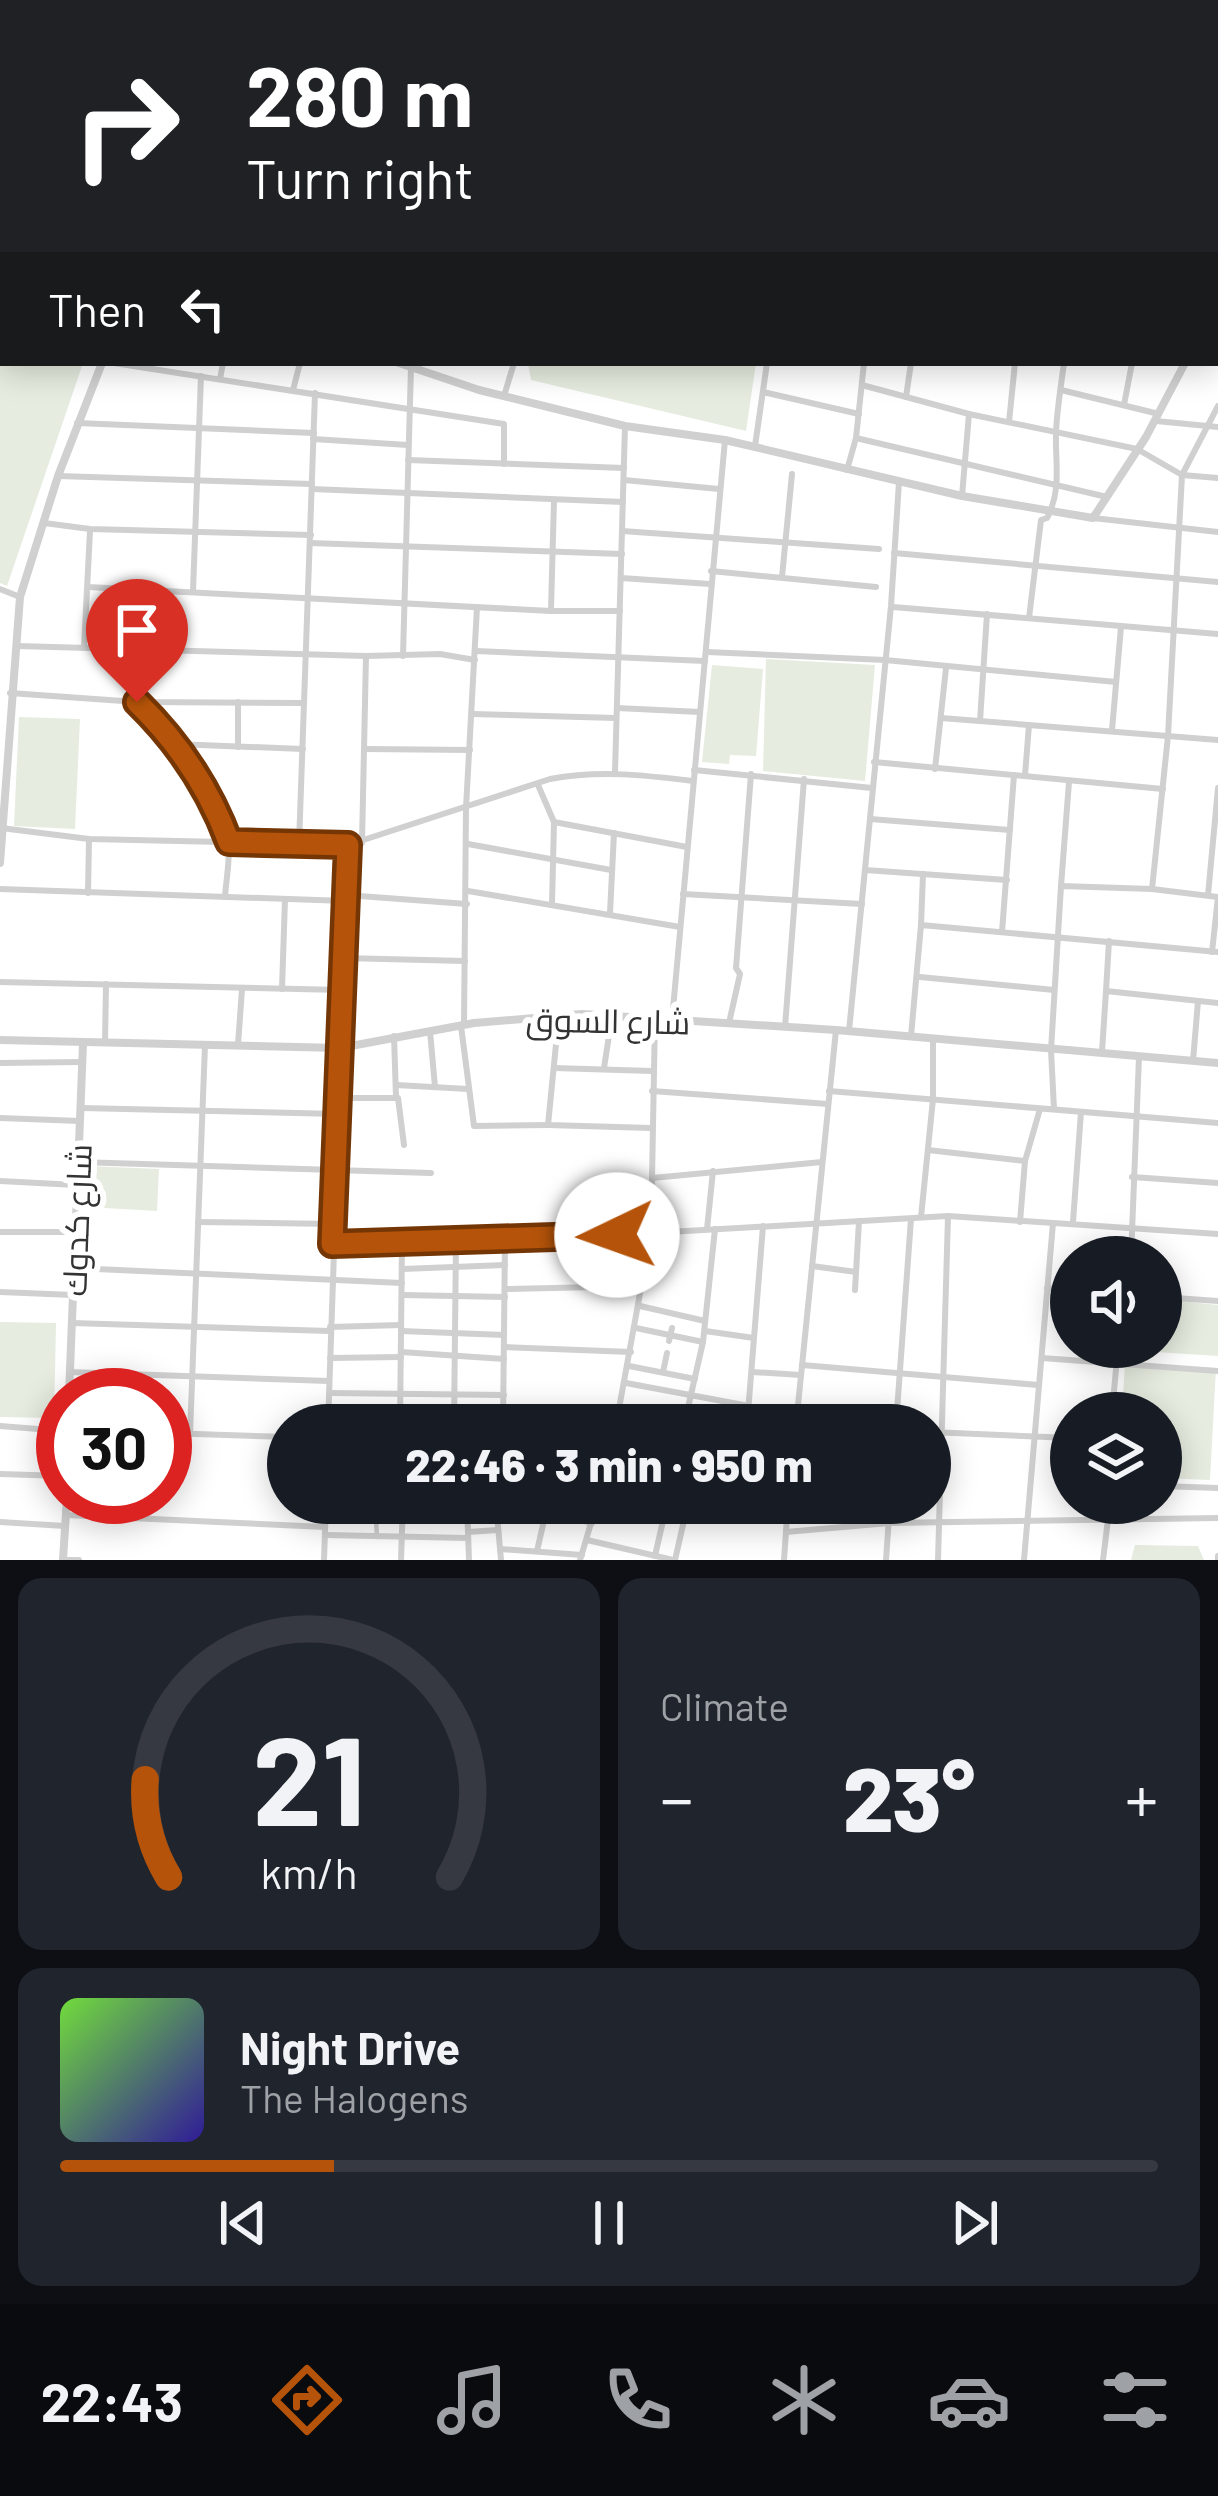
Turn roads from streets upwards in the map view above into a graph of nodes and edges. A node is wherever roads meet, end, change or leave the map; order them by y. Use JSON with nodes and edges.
{"nodes":[{"id":1,"x":101,"y":366,"type":"edge"},
{"id":2,"x":134,"y":366,"type":"edge"},
{"id":3,"x":222,"y":366,"type":"edge"},
{"id":4,"x":299,"y":366,"type":"edge"},
{"id":5,"x":416,"y":366,"type":"edge"},
{"id":6,"x":513,"y":366,"type":"edge"},
{"id":7,"x":766,"y":366,"type":"edge"},
{"id":8,"x":861,"y":366,"type":"edge"},
{"id":9,"x":911,"y":366,"type":"edge"},
{"id":10,"x":1015,"y":366,"type":"edge"},
{"id":11,"x":1064,"y":366,"type":"edge"},
{"id":12,"x":1131,"y":366,"type":"edge"},
{"id":13,"x":1183,"y":366,"type":"edge"},
{"id":14,"x":201,"y":376,"type":"junction"},
{"id":15,"x":220,"y":379,"type":"junction"},
{"id":16,"x":862,"y":385,"type":"junction"},
{"id":17,"x":292,"y":389,"type":"junction"},
{"id":18,"x":1061,"y":390,"type":"junction"},
{"id":19,"x":763,"y":392,"type":"junction"},
{"id":20,"x":315,"y":393,"type":"junction"},
{"id":21,"x":503,"y":396,"type":"junction"},
{"id":22,"x":906,"y":397,"type":"junction"},
{"id":23,"x":1124,"y":405,"type":"junction"},
{"id":24,"x":1218,"y":406,"type":"edge"},
{"id":25,"x":409,"y":407,"type":"junction"},
{"id":26,"x":859,"y":413,"type":"junction"},
{"id":27,"x":969,"y":414,"type":"junction"},
{"id":28,"x":1157,"y":418,"type":"junction"},
{"id":29,"x":1009,"y":422,"type":"junction"},
{"id":30,"x":77,"y":423,"type":"junction"},
{"id":31,"x":625,"y":426,"type":"junction"},
{"id":32,"x":1207,"y":426,"type":"junction"},
{"id":33,"x":1218,"y":428,"type":"edge"},
{"id":34,"x":199,"y":430,"type":"junction"},
{"id":35,"x":1056,"y":432,"type":"junction"},
{"id":36,"x":314,"y":436,"type":"junction"},
{"id":37,"x":856,"y":438,"type":"junction"},
{"id":38,"x":724,"y":440,"type":"junction"},
{"id":39,"x":408,"y":445,"type":"junction"},
{"id":40,"x":755,"y":446,"type":"junction"},
{"id":41,"x":1137,"y":449,"type":"junction"},
{"id":42,"x":408,"y":460,"type":"junction"},
{"id":43,"x":964,"y":462,"type":"junction"},
{"id":44,"x":503,"y":464,"type":"junction"},
{"id":45,"x":624,"y":468,"type":"junction"},
{"id":46,"x":847,"y":470,"type":"junction"},
{"id":47,"x":792,"y":474,"type":"dead end"},
{"id":48,"x":1182,"y":475,"type":"junction"},
{"id":49,"x":58,"y":476,"type":"junction"},
{"id":50,"x":1218,"y":478,"type":"edge"},
{"id":51,"x":197,"y":480,"type":"junction"},
{"id":52,"x":624,"y":480,"type":"junction"},
{"id":53,"x":899,"y":482,"type":"junction"},
{"id":54,"x":1058,"y":484,"type":"junction"},
{"id":55,"x":312,"y":487,"type":"junction"},
{"id":56,"x":719,"y":489,"type":"junction"},
{"id":57,"x":406,"y":492,"type":"junction"},
{"id":58,"x":962,"y":496,"type":"junction"},
{"id":59,"x":1107,"y":497,"type":"junction"},
{"id":60,"x":554,"y":500,"type":"junction"},
{"id":61,"x":623,"y":502,"type":"junction"},
{"id":62,"x":1051,"y":512,"type":"junction"},
{"id":63,"x":1093,"y":518,"type":"junction"},
{"id":64,"x":44,"y":523,"type":"junction"},
{"id":65,"x":90,"y":529,"type":"junction"},
{"id":66,"x":1180,"y":530,"type":"junction"},
{"id":67,"x":195,"y":531,"type":"junction"},
{"id":68,"x":622,"y":531,"type":"junction"},
{"id":69,"x":1218,"y":532,"type":"edge"},
{"id":70,"x":713,"y":536,"type":"junction"},
{"id":71,"x":311,"y":539,"type":"junction"},
{"id":72,"x":786,"y":542,"type":"junction"},
{"id":73,"x":404,"y":545,"type":"junction"},
{"id":74,"x":879,"y":549,"type":"dead end"},
{"id":75,"x":553,"y":552,"type":"junction"},
{"id":76,"x":622,"y":554,"type":"junction"},
{"id":77,"x":894,"y":554,"type":"junction"},
{"id":78,"x":1034,"y":566,"type":"junction"},
{"id":79,"x":711,"y":571,"type":"junction"},
{"id":80,"x":621,"y":578,"type":"junction"},
{"id":81,"x":782,"y":578,"type":"junction"},
{"id":82,"x":1177,"y":579,"type":"junction"},
{"id":83,"x":1218,"y":582,"type":"edge"},
{"id":84,"x":710,"y":584,"type":"junction"},
{"id":85,"x":88,"y":586,"type":"junction"},
{"id":86,"x":877,"y":587,"type":"dead end"},
{"id":87,"x":0,"y":590,"type":"edge"},
{"id":88,"x":193,"y":591,"type":"junction"},
{"id":89,"x":20,"y":597,"type":"junction"},
{"id":90,"x":308,"y":597,"type":"junction"},
{"id":91,"x":403,"y":601,"type":"junction"},
{"id":92,"x":891,"y":606,"type":"junction"},
{"id":93,"x":477,"y":607,"type":"junction"},
{"id":94,"x":550,"y":611,"type":"junction"},
{"id":95,"x":620,"y":611,"type":"junction"},
{"id":96,"x":987,"y":614,"type":"junction"},
{"id":97,"x":1029,"y":618,"type":"junction"},
{"id":98,"x":1121,"y":626,"type":"junction"},
{"id":99,"x":1175,"y":631,"type":"junction"},
{"id":100,"x":1218,"y":634,"type":"edge"},
{"id":101,"x":15,"y":646,"type":"junction"},
{"id":102,"x":84,"y":647,"type":"junction"},
{"id":103,"x":138,"y":649,"type":"junction"},
{"id":104,"x":306,"y":655,"type":"junction"},
{"id":105,"x":475,"y":655,"type":"junction"},
{"id":106,"x":367,"y":656,"type":"junction"},
{"id":107,"x":403,"y":656,"type":"junction"},
{"id":108,"x":619,"y":656,"type":"junction"},
{"id":109,"x":705,"y":657,"type":"junction"},
{"id":110,"x":886,"y":660,"type":"junction"},
{"id":111,"x":946,"y":668,"type":"junction"},
{"id":112,"x":984,"y":672,"type":"junction"},
{"id":113,"x":1116,"y":682,"type":"junction"},
{"id":114,"x":10,"y":693,"type":"junction"},
{"id":115,"x":137,"y":702,"type":"junction"},
{"id":116,"x":238,"y":702,"type":"junction"},
{"id":117,"x":304,"y":703,"type":"junction"},
{"id":118,"x":617,"y":708,"type":"junction"},
{"id":119,"x":4,"y":710,"type":"edge"},
{"id":120,"x":700,"y":712,"type":"junction"},
{"id":121,"x":472,"y":714,"type":"junction"},
{"id":122,"x":616,"y":718,"type":"junction"},
{"id":123,"x":940,"y":718,"type":"junction"},
{"id":124,"x":980,"y":721,"type":"junction"},
{"id":125,"x":1029,"y":725,"type":"junction"},
{"id":126,"x":1112,"y":732,"type":"junction"},
{"id":127,"x":1168,"y":736,"type":"junction"},
{"id":128,"x":1218,"y":740,"type":"edge"},
{"id":129,"x":175,"y":744,"type":"junction"},
{"id":130,"x":238,"y":747,"type":"junction"},
{"id":131,"x":364,"y":748,"type":"junction"},
{"id":132,"x":303,"y":749,"type":"junction"},
{"id":133,"x":470,"y":750,"type":"junction"},
{"id":134,"x":874,"y":762,"type":"junction"},
{"id":135,"x":935,"y":769,"type":"junction"},
{"id":136,"x":694,"y":770,"type":"junction"},
{"id":137,"x":616,"y":772,"type":"junction"},
{"id":138,"x":751,"y":775,"type":"junction"},
{"id":139,"x":1014,"y":776,"type":"junction"},
{"id":140,"x":1025,"y":776,"type":"junction"},
{"id":141,"x":804,"y":779,"type":"junction"},
{"id":142,"x":693,"y":781,"type":"junction"},
{"id":143,"x":1069,"y":781,"type":"junction"},
{"id":144,"x":537,"y":784,"type":"junction"},
{"id":145,"x":872,"y":788,"type":"junction"},
{"id":146,"x":1218,"y":788,"type":"edge"},
{"id":147,"x":1164,"y":789,"type":"junction"},
{"id":148,"x":3,"y":799,"type":"edge"},
{"id":149,"x":466,"y":808,"type":"junction"},
{"id":150,"x":869,"y":819,"type":"junction"},
{"id":151,"x":554,"y":822,"type":"junction"},
{"id":152,"x":3,"y":828,"type":"edge"},
{"id":153,"x":1010,"y":830,"type":"junction"},
{"id":154,"x":614,"y":833,"type":"junction"},
{"id":155,"x":89,"y":839,"type":"junction"},
{"id":156,"x":1215,"y":841,"type":"edge"},
{"id":157,"x":229,"y":842,"type":"junction"},
{"id":158,"x":362,"y":843,"type":"junction"},
{"id":159,"x":299,"y":844,"type":"junction"},
{"id":160,"x":468,"y":844,"type":"junction"},
{"id":161,"x":348,"y":845,"type":"junction"},
{"id":162,"x":687,"y":847,"type":"junction"},
{"id":163,"x":552,"y":858,"type":"junction"},
{"id":164,"x":0,"y":863,"type":"edge"},
{"id":165,"x":611,"y":869,"type":"junction"},
{"id":166,"x":865,"y":870,"type":"junction"},
{"id":167,"x":923,"y":874,"type":"junction"},
{"id":168,"x":1007,"y":880,"type":"junction"},
{"id":169,"x":1061,"y":886,"type":"junction"},
{"id":170,"x":0,"y":889,"type":"edge"},
{"id":171,"x":1152,"y":890,"type":"junction"},
{"id":172,"x":468,"y":891,"type":"junction"},
{"id":173,"x":88,"y":893,"type":"junction"},
{"id":174,"x":683,"y":894,"type":"junction"},
{"id":175,"x":1215,"y":896,"type":"edge"},
{"id":176,"x":225,"y":897,"type":"junction"},
{"id":177,"x":345,"y":898,"type":"junction"},
{"id":178,"x":740,"y":898,"type":"junction"},
{"id":179,"x":285,"y":899,"type":"junction"},
{"id":180,"x":794,"y":902,"type":"junction"},
{"id":181,"x":467,"y":904,"type":"junction"},
{"id":182,"x":552,"y":904,"type":"junction"},
{"id":183,"x":862,"y":904,"type":"junction"},
{"id":184,"x":610,"y":913,"type":"junction"},
{"id":185,"x":921,"y":925,"type":"junction"},
{"id":186,"x":680,"y":927,"type":"junction"},
{"id":187,"x":1002,"y":932,"type":"junction"},
{"id":188,"x":1058,"y":936,"type":"junction"},
{"id":189,"x":1108,"y":940,"type":"junction"},
{"id":190,"x":1215,"y":952,"type":"edge"},
{"id":191,"x":343,"y":958,"type":"junction"},
{"id":192,"x":464,"y":961,"type":"junction"},
{"id":193,"x":919,"y":977,"type":"junction"},
{"id":194,"x":0,"y":982,"type":"edge"},
{"id":195,"x":106,"y":984,"type":"junction"},
{"id":196,"x":242,"y":988,"type":"junction"},
{"id":197,"x":282,"y":988,"type":"junction"},
{"id":198,"x":342,"y":990,"type":"junction"},
{"id":199,"x":1054,"y":990,"type":"junction"},
{"id":200,"x":1106,"y":991,"type":"junction"},
{"id":201,"x":1198,"y":1001,"type":"junction"},
{"id":202,"x":1218,"y":1003,"type":"edge"},
{"id":203,"x":559,"y":1014,"type":"junction"},
{"id":204,"x":612,"y":1016,"type":"junction"},
{"id":205,"x":655,"y":1018,"type":"junction"},
{"id":206,"x":672,"y":1019,"type":"junction"},
{"id":207,"x":729,"y":1024,"type":"junction"},
{"id":208,"x":463,"y":1025,"type":"junction"},
{"id":209,"x":785,"y":1027,"type":"junction"},
{"id":210,"x":430,"y":1030,"type":"junction"},
{"id":211,"x":836,"y":1030,"type":"junction"},
{"id":212,"x":849,"y":1031,"type":"junction"},
{"id":213,"x":394,"y":1036,"type":"junction"},
{"id":214,"x":911,"y":1037,"type":"junction"},
{"id":215,"x":0,"y":1040,"type":"edge"},
{"id":216,"x":933,"y":1040,"type":"junction"},
{"id":217,"x":105,"y":1043,"type":"junction"},
{"id":218,"x":83,"y":1044,"type":"junction"},
{"id":219,"x":205,"y":1045,"type":"junction"},
{"id":220,"x":238,"y":1046,"type":"junction"},
{"id":221,"x":340,"y":1048,"type":"junction"},
{"id":222,"x":1051,"y":1050,"type":"junction"},
{"id":223,"x":1102,"y":1052,"type":"junction"},
{"id":224,"x":1139,"y":1056,"type":"junction"},
{"id":225,"x":1193,"y":1061,"type":"junction"},
{"id":226,"x":81,"y":1062,"type":"junction"},
{"id":227,"x":0,"y":1063,"type":"edge"},
{"id":228,"x":1218,"y":1064,"type":"edge"},
{"id":229,"x":554,"y":1068,"type":"junction"},
{"id":230,"x":604,"y":1068,"type":"junction"},
{"id":231,"x":652,"y":1071,"type":"junction"},
{"id":232,"x":396,"y":1085,"type":"junction"},
{"id":233,"x":435,"y":1088,"type":"junction"},
{"id":234,"x":468,"y":1089,"type":"junction"},
{"id":235,"x":652,"y":1090,"type":"junction"},
{"id":236,"x":829,"y":1091,"type":"junction"},
{"id":237,"x":396,"y":1097,"type":"junction"},
{"id":238,"x":339,"y":1098,"type":"junction"},
{"id":239,"x":933,"y":1100,"type":"junction"},
{"id":240,"x":828,"y":1104,"type":"junction"},
{"id":241,"x":81,"y":1108,"type":"junction"},
{"id":242,"x":1040,"y":1108,"type":"junction"},
{"id":243,"x":1054,"y":1109,"type":"junction"},
{"id":244,"x":202,"y":1110,"type":"junction"},
{"id":245,"x":1082,"y":1112,"type":"junction"},
{"id":246,"x":337,"y":1114,"type":"junction"},
{"id":247,"x":1136,"y":1116,"type":"junction"},
{"id":248,"x":0,"y":1118,"type":"edge"},
{"id":249,"x":80,"y":1120,"type":"junction"},
{"id":250,"x":1218,"y":1124,"type":"edge"},
{"id":251,"x":548,"y":1125,"type":"junction"},
{"id":252,"x":651,"y":1128,"type":"junction"},
{"id":253,"x":404,"y":1145,"type":"dead end"},
{"id":254,"x":928,"y":1150,"type":"junction"},
{"id":255,"x":1025,"y":1161,"type":"junction"},
{"id":256,"x":78,"y":1162,"type":"junction"},
{"id":257,"x":821,"y":1162,"type":"junction"},
{"id":258,"x":200,"y":1168,"type":"junction"},
{"id":259,"x":335,"y":1170,"type":"junction"},
{"id":260,"x":713,"y":1171,"type":"junction"},
{"id":261,"x":431,"y":1173,"type":"dead end"},
{"id":262,"x":1132,"y":1177,"type":"junction"},
{"id":263,"x":651,"y":1178,"type":"junction"},
{"id":264,"x":0,"y":1181,"type":"edge"},
{"id":265,"x":1218,"y":1183,"type":"edge"},
{"id":266,"x":76,"y":1185,"type":"junction"},
{"id":267,"x":948,"y":1216,"type":"junction"},
{"id":268,"x":922,"y":1217,"type":"junction"},
{"id":269,"x":911,"y":1218,"type":"junction"},
{"id":270,"x":859,"y":1221,"type":"junction"},
{"id":271,"x":1054,"y":1221,"type":"junction"},
{"id":272,"x":197,"y":1222,"type":"junction"},
{"id":273,"x":1020,"y":1222,"type":"junction"},
{"id":274,"x":1073,"y":1222,"type":"junction"},
{"id":275,"x":815,"y":1223,"type":"junction"},
{"id":276,"x":333,"y":1224,"type":"junction"},
{"id":277,"x":764,"y":1226,"type":"junction"},
{"id":278,"x":1130,"y":1226,"type":"junction"},
{"id":279,"x":711,"y":1229,"type":"junction"},
{"id":280,"x":0,"y":1232,"type":"edge"},
{"id":281,"x":75,"y":1232,"type":"junction"},
{"id":282,"x":651,"y":1233,"type":"junction"},
{"id":283,"x":1218,"y":1234,"type":"edge"},
{"id":284,"x":1130,"y":1236,"type":"edge"},
{"id":285,"x":505,"y":1239,"type":"junction"},
{"id":286,"x":456,"y":1240,"type":"junction"},
{"id":287,"x":403,"y":1242,"type":"junction"},
{"id":288,"x":332,"y":1244,"type":"junction"},
{"id":289,"x":505,"y":1265,"type":"junction"},
{"id":290,"x":811,"y":1266,"type":"junction"},
{"id":291,"x":74,"y":1268,"type":"junction"},
{"id":292,"x":455,"y":1268,"type":"junction"},
{"id":293,"x":402,"y":1269,"type":"junction"},
{"id":294,"x":196,"y":1272,"type":"junction"},
{"id":295,"x":856,"y":1272,"type":"junction"},
{"id":296,"x":332,"y":1279,"type":"junction"},
{"id":297,"x":402,"y":1282,"type":"junction"},
{"id":298,"x":643,"y":1286,"type":"junction"},
{"id":299,"x":1047,"y":1288,"type":"junction"},
{"id":300,"x":1050,"y":1288,"type":"edge"},
{"id":301,"x":855,"y":1290,"type":"dead end"},
{"id":302,"x":0,"y":1292,"type":"edge"},
{"id":303,"x":505,"y":1293,"type":"junction"},
{"id":304,"x":402,"y":1294,"type":"junction"},
{"id":305,"x":73,"y":1295,"type":"junction"},
{"id":306,"x":455,"y":1296,"type":"junction"},
{"id":307,"x":1182,"y":1299,"type":"edge"},
{"id":308,"x":1218,"y":1301,"type":"edge"},
{"id":309,"x":640,"y":1306,"type":"junction"},
{"id":310,"x":705,"y":1321,"type":"junction"},
{"id":311,"x":72,"y":1323,"type":"junction"},
{"id":312,"x":194,"y":1328,"type":"junction"},
{"id":313,"x":401,"y":1328,"type":"junction"},
{"id":314,"x":636,"y":1328,"type":"junction"},
{"id":315,"x":672,"y":1328,"type":"junction"},
{"id":316,"x":330,"y":1329,"type":"junction"},
{"id":317,"x":704,"y":1331,"type":"junction"},
{"id":318,"x":455,"y":1333,"type":"junction"},
{"id":319,"x":504,"y":1335,"type":"junction"},
{"id":320,"x":754,"y":1338,"type":"junction"},
{"id":321,"x":703,"y":1342,"type":"junction"},
{"id":322,"x":504,"y":1347,"type":"junction"},
{"id":323,"x":632,"y":1352,"type":"junction"},
{"id":324,"x":667,"y":1353,"type":"dead end"},
{"id":325,"x":401,"y":1355,"type":"junction"},
{"id":326,"x":454,"y":1356,"type":"junction"},
{"id":327,"x":329,"y":1358,"type":"junction"},
{"id":328,"x":1041,"y":1358,"type":"junction"},
{"id":329,"x":504,"y":1359,"type":"junction"},
{"id":330,"x":1050,"y":1359,"type":"edge"},
{"id":331,"x":802,"y":1365,"type":"junction"},
{"id":332,"x":629,"y":1366,"type":"junction"},
{"id":333,"x":69,"y":1368,"type":"edge"},
{"id":334,"x":1175,"y":1368,"type":"edge"},
{"id":335,"x":1218,"y":1371,"type":"edge"},
{"id":336,"x":663,"y":1372,"type":"junction"},
{"id":337,"x":752,"y":1372,"type":"junction"},
{"id":338,"x":900,"y":1373,"type":"junction"},
{"id":339,"x":801,"y":1375,"type":"junction"},
{"id":340,"x":192,"y":1376,"type":"joint"},
{"id":341,"x":944,"y":1378,"type":"junction"},
{"id":342,"x":695,"y":1379,"type":"junction"},
{"id":343,"x":329,"y":1381,"type":"junction"},
{"id":344,"x":626,"y":1383,"type":"junction"},
{"id":345,"x":1038,"y":1384,"type":"junction"},
{"id":346,"x":401,"y":1392,"type":"junction"},
{"id":347,"x":329,"y":1393,"type":"junction"},
{"id":348,"x":454,"y":1394,"type":"junction"},
{"id":349,"x":504,"y":1395,"type":"junction"},
{"id":350,"x":691,"y":1396,"type":"junction"},
{"id":351,"x":329,"y":1404,"type":"edge"},
{"id":352,"x":400,"y":1404,"type":"edge"},
{"id":353,"x":454,"y":1404,"type":"edge"},
{"id":354,"x":504,"y":1404,"type":"edge"},
{"id":355,"x":621,"y":1404,"type":"edge"},
{"id":356,"x":689,"y":1404,"type":"edge"},
{"id":357,"x":737,"y":1404,"type":"edge"},
{"id":358,"x":749,"y":1404,"type":"edge"},
{"id":359,"x":798,"y":1404,"type":"edge"},
{"id":360,"x":898,"y":1404,"type":"edge"},
{"id":361,"x":943,"y":1404,"type":"edge"},
{"id":362,"x":0,"y":1426,"type":"edge"},
{"id":363,"x":36,"y":1429,"type":"edge"},
{"id":364,"x":951,"y":1432,"type":"edge"},
{"id":365,"x":192,"y":1434,"type":"edge"},
{"id":366,"x":267,"y":1436,"type":"edge"},
{"id":367,"x":1035,"y":1436,"type":"junction"},
{"id":368,"x":1050,"y":1437,"type":"edge"},
{"id":369,"x":0,"y":1474,"type":"edge"},
{"id":370,"x":36,"y":1475,"type":"edge"},
{"id":371,"x":1182,"y":1487,"type":"edge"},
{"id":372,"x":1218,"y":1488,"type":"edge"},
{"id":373,"x":1182,"y":1519,"type":"edge"},
{"id":374,"x":1218,"y":1519,"type":"edge"},
{"id":375,"x":1028,"y":1520,"type":"junction"},
{"id":376,"x":1050,"y":1520,"type":"edge"},
{"id":377,"x":36,"y":1521,"type":"edge"},
{"id":378,"x":0,"y":1522,"type":"edge"},
{"id":379,"x":951,"y":1523,"type":"edge"},
{"id":380,"x":66,"y":1524,"type":"edge"},
{"id":381,"x":160,"y":1524,"type":"edge"},
{"id":382,"x":325,"y":1524,"type":"edge"},
{"id":383,"x":376,"y":1524,"type":"edge"},
{"id":384,"x":402,"y":1524,"type":"edge"},
{"id":385,"x":468,"y":1524,"type":"edge"},
{"id":386,"x":498,"y":1524,"type":"edge"},
{"id":387,"x":544,"y":1524,"type":"edge"},
{"id":388,"x":592,"y":1524,"type":"edge"},
{"id":389,"x":662,"y":1524,"type":"edge"},
{"id":390,"x":683,"y":1524,"type":"edge"},
{"id":391,"x":787,"y":1524,"type":"edge"},
{"id":392,"x":878,"y":1524,"type":"edge"},
{"id":393,"x":889,"y":1524,"type":"edge"},
{"id":394,"x":939,"y":1524,"type":"edge"},
{"id":395,"x":1108,"y":1524,"type":"edge"},
{"id":396,"x":498,"y":1530,"type":"junction"},
{"id":397,"x":325,"y":1531,"type":"junction"},
{"id":398,"x":786,"y":1532,"type":"junction"},
{"id":399,"x":468,"y":1535,"type":"junction"},
{"id":400,"x":377,"y":1537,"type":"junction"},
{"id":401,"x":402,"y":1538,"type":"junction"},
{"id":402,"x":587,"y":1540,"type":"junction"},
{"id":403,"x":500,"y":1549,"type":"junction"},
{"id":404,"x":538,"y":1551,"type":"junction"},
{"id":405,"x":655,"y":1556,"type":"junction"},
{"id":406,"x":581,"y":1557,"type":"edge"},
{"id":407,"x":63,"y":1560,"type":"edge"},
{"id":408,"x":80,"y":1560,"type":"edge"},
{"id":409,"x":324,"y":1560,"type":"edge"},
{"id":410,"x":401,"y":1560,"type":"edge"},
{"id":411,"x":470,"y":1560,"type":"edge"},
{"id":412,"x":501,"y":1560,"type":"edge"},
{"id":413,"x":674,"y":1560,"type":"edge"},
{"id":414,"x":784,"y":1560,"type":"edge"},
{"id":415,"x":886,"y":1560,"type":"edge"},
{"id":416,"x":938,"y":1560,"type":"edge"},
{"id":417,"x":1024,"y":1560,"type":"edge"},
{"id":418,"x":1103,"y":1560,"type":"edge"}],
"edges":[{"from":1,"to":30,"type":"street"},
{"from":2,"to":14,"type":"street"},
{"from":3,"to":15,"type":"street"},
{"from":4,"to":17,"type":"street"},
{"from":5,"to":21,"type":"street"},
{"from":5,"to":25,"type":"street"},
{"from":6,"to":21,"type":"street"},
{"from":7,"to":19,"type":"street"},
{"from":8,"to":16,"type":"street"},
{"from":9,"to":22,"type":"street"},
{"from":10,"to":29,"type":"street"},
{"from":11,"to":18,"type":"street"},
{"from":12,"to":23,"type":"street"},
{"from":13,"to":28,"type":"street"},
{"from":14,"to":15,"type":"street"},
{"from":14,"to":34,"type":"street"},
{"from":15,"to":17,"type":"street"},
{"from":16,"to":22,"type":"street"},
{"from":16,"to":26,"type":"street"},
{"from":17,"to":20,"type":"street"},
{"from":18,"to":23,"type":"street"},
{"from":18,"to":35,"type":"street"},
{"from":19,"to":26,"type":"street"},
{"from":19,"to":40,"type":"street"},
{"from":20,"to":25,"type":"street"},
{"from":20,"to":36,"type":"street"},
{"from":21,"to":31,"type":"street"},
{"from":22,"to":27,"type":"street"},
{"from":23,"to":28,"type":"street"},
{"from":24,"to":32,"type":"street"},
{"from":25,"to":39,"type":"street"},
{"from":25,"to":44,"type":"street"},
{"from":26,"to":37,"type":"street"},
{"from":27,"to":29,"type":"street"},
{"from":27,"to":43,"type":"street"},
{"from":28,"to":32,"type":"street"},
{"from":28,"to":41,"type":"street"},
{"from":29,"to":35,"type":"street"},
{"from":30,"to":34,"type":"street"},
{"from":30,"to":49,"type":"street"},
{"from":31,"to":38,"type":"street"},
{"from":31,"to":45,"type":"street"},
{"from":32,"to":33,"type":"street"},
{"from":32,"to":48,"type":"street"},
{"from":34,"to":36,"type":"street"},
{"from":34,"to":51,"type":"street"},
{"from":35,"to":41,"type":"street"},
{"from":35,"to":54,"type":"street"},
{"from":36,"to":39,"type":"street"},
{"from":36,"to":55,"type":"street"},
{"from":37,"to":43,"type":"street"},
{"from":37,"to":46,"type":"street"},
{"from":38,"to":40,"type":"street"},
{"from":38,"to":56,"type":"street"},
{"from":39,"to":42,"type":"street"},
{"from":40,"to":46,"type":"street"},
{"from":41,"to":48,"type":"street"},
{"from":41,"to":59,"type":"street"},
{"from":42,"to":44,"type":"street"},
{"from":42,"to":57,"type":"street"},
{"from":43,"to":54,"type":"street"},
{"from":43,"to":58,"type":"street"},
{"from":44,"to":45,"type":"street"},
{"from":45,"to":52,"type":"street"},
{"from":46,"to":53,"type":"street"},
{"from":47,"to":72,"type":"street"},
{"from":48,"to":50,"type":"street"},
{"from":48,"to":66,"type":"street"},
{"from":49,"to":51,"type":"street"},
{"from":49,"to":64,"type":"street"},
{"from":51,"to":55,"type":"street"},
{"from":51,"to":67,"type":"street"},
{"from":52,"to":56,"type":"street"},
{"from":52,"to":61,"type":"street"},
{"from":53,"to":58,"type":"street"},
{"from":53,"to":77,"type":"street"},
{"from":54,"to":59,"type":"street"},
{"from":54,"to":62,"type":"street"},
{"from":55,"to":57,"type":"street"},
{"from":55,"to":71,"type":"street"},
{"from":56,"to":70,"type":"street"},
{"from":57,"to":60,"type":"street"},
{"from":57,"to":73,"type":"street"},
{"from":58,"to":62,"type":"street"},
{"from":59,"to":63,"type":"street"},
{"from":60,"to":61,"type":"street"},
{"from":60,"to":75,"type":"street"},
{"from":61,"to":68,"type":"street"},
{"from":62,"to":63,"type":"street"},
{"from":62,"to":78,"type":"street"},
{"from":63,"to":66,"type":"street"},
{"from":64,"to":65,"type":"street"},
{"from":64,"to":89,"type":"street"},
{"from":65,"to":67,"type":"street"},
{"from":65,"to":85,"type":"street"},
{"from":66,"to":69,"type":"street"},
{"from":66,"to":82,"type":"street"},
{"from":67,"to":71,"type":"street"},
{"from":67,"to":88,"type":"street"},
{"from":68,"to":70,"type":"street"},
{"from":68,"to":76,"type":"street"},
{"from":70,"to":72,"type":"street"},
{"from":70,"to":79,"type":"street"},
{"from":71,"to":73,"type":"street"},
{"from":71,"to":90,"type":"street"},
{"from":72,"to":74,"type":"street"},
{"from":72,"to":81,"type":"street"},
{"from":73,"to":75,"type":"street"},
{"from":73,"to":91,"type":"street"},
{"from":75,"to":76,"type":"street"},
{"from":75,"to":94,"type":"street"},
{"from":76,"to":80,"type":"street"},
{"from":77,"to":78,"type":"street"},
{"from":77,"to":92,"type":"street"},
{"from":78,"to":82,"type":"street"},
{"from":78,"to":97,"type":"street"},
{"from":79,"to":81,"type":"street"},
{"from":79,"to":84,"type":"street"},
{"from":80,"to":84,"type":"street"},
{"from":80,"to":95,"type":"street"},
{"from":81,"to":86,"type":"street"},
{"from":82,"to":83,"type":"street"},
{"from":82,"to":99,"type":"street"},
{"from":84,"to":109,"type":"street"},
{"from":85,"to":88,"type":"street"},
{"from":85,"to":102,"type":"street"},
{"from":87,"to":89,"type":"street"},
{"from":88,"to":90,"type":"street"},
{"from":89,"to":101,"type":"street"},
{"from":90,"to":91,"type":"street"},
{"from":90,"to":104,"type":"street"},
{"from":91,"to":93,"type":"street"},
{"from":91,"to":107,"type":"street"},
{"from":92,"to":96,"type":"street"},
{"from":92,"to":110,"type":"street"},
{"from":93,"to":94,"type":"street"},
{"from":93,"to":105,"type":"street"},
{"from":94,"to":95,"type":"street"},
{"from":95,"to":108,"type":"street"},
{"from":96,"to":97,"type":"street"},
{"from":96,"to":112,"type":"street"},
{"from":97,"to":98,"type":"street"},
{"from":98,"to":99,"type":"street"},
{"from":98,"to":113,"type":"street"},
{"from":99,"to":100,"type":"street"},
{"from":99,"to":127,"type":"street"},
{"from":101,"to":102,"type":"street"},
{"from":101,"to":114,"type":"street"},
{"from":102,"to":103,"type":"street"},
{"from":103,"to":104,"type":"street"},
{"from":103,"to":115,"type":"street"},
{"from":104,"to":106,"type":"street"},
{"from":104,"to":117,"type":"street"},
{"from":105,"to":107,"type":"street"},
{"from":105,"to":108,"type":"street"},
{"from":105,"to":121,"type":"street"},
{"from":106,"to":107,"type":"street"},
{"from":106,"to":131,"type":"street"},
{"from":108,"to":109,"type":"street"},
{"from":108,"to":118,"type":"street"},
{"from":109,"to":110,"type":"street"},
{"from":109,"to":120,"type":"street"},
{"from":110,"to":111,"type":"street"},
{"from":110,"to":134,"type":"street"},
{"from":111,"to":112,"type":"street"},
{"from":111,"to":123,"type":"street"},
{"from":112,"to":113,"type":"street"},
{"from":112,"to":124,"type":"street"},
{"from":113,"to":126,"type":"street"},
{"from":114,"to":115,"type":"street"},
{"from":114,"to":119,"type":"street"},
{"from":115,"to":116,"type":"street"},
{"from":115,"to":129,"type":"street"},
{"from":116,"to":117,"type":"street"},
{"from":116,"to":130,"type":"street"},
{"from":117,"to":132,"type":"street"},
{"from":118,"to":120,"type":"street"},
{"from":118,"to":122,"type":"street"},
{"from":119,"to":148,"type":"street"},
{"from":120,"to":136,"type":"street"},
{"from":121,"to":122,"type":"street"},
{"from":121,"to":133,"type":"street"},
{"from":122,"to":137,"type":"street"},
{"from":123,"to":124,"type":"street"},
{"from":123,"to":135,"type":"street"},
{"from":124,"to":125,"type":"street"},
{"from":125,"to":126,"type":"street"},
{"from":125,"to":140,"type":"street"},
{"from":126,"to":127,"type":"street"},
{"from":127,"to":128,"type":"street"},
{"from":127,"to":147,"type":"street"},
{"from":129,"to":130,"type":"street"},
{"from":129,"to":157,"type":"street"},
{"from":130,"to":132,"type":"street"},
{"from":131,"to":133,"type":"street"},
{"from":131,"to":158,"type":"street"},
{"from":132,"to":159,"type":"street"},
{"from":133,"to":149,"type":"street"},
{"from":134,"to":135,"type":"street"},
{"from":134,"to":145,"type":"street"},
{"from":135,"to":139,"type":"street"},
{"from":136,"to":138,"type":"street"},
{"from":136,"to":142,"type":"street"},
{"from":137,"to":142,"type":"street"},
{"from":137,"to":144,"type":"street"},
{"from":138,"to":141,"type":"street"},
{"from":138,"to":178,"type":"street"},
{"from":139,"to":140,"type":"street"},
{"from":139,"to":153,"type":"street"},
{"from":140,"to":143,"type":"street"},
{"from":141,"to":145,"type":"street"},
{"from":141,"to":180,"type":"street"},
{"from":142,"to":162,"type":"street"},
{"from":143,"to":147,"type":"street"},
{"from":143,"to":169,"type":"street"},
{"from":144,"to":149,"type":"street"},
{"from":144,"to":151,"type":"street"},
{"from":145,"to":150,"type":"street"},
{"from":146,"to":156,"type":"street"},
{"from":147,"to":171,"type":"street"},
{"from":148,"to":152,"type":"street"},
{"from":149,"to":158,"type":"street"},
{"from":149,"to":160,"type":"street"},
{"from":150,"to":153,"type":"street"},
{"from":150,"to":166,"type":"street"},
{"from":151,"to":154,"type":"street"},
{"from":151,"to":163,"type":"street"},
{"from":152,"to":155,"type":"street"},
{"from":152,"to":164,"type":"street"},
{"from":153,"to":168,"type":"street"},
{"from":154,"to":162,"type":"street"},
{"from":154,"to":165,"type":"street"},
{"from":155,"to":157,"type":"street"},
{"from":155,"to":173,"type":"street"},
{"from":156,"to":175,"type":"street"},
{"from":157,"to":159,"type":"street"},
{"from":157,"to":176,"type":"street"},
{"from":158,"to":161,"type":"street"},
{"from":159,"to":161,"type":"street"},
{"from":160,"to":163,"type":"street"},
{"from":160,"to":172,"type":"street"},
{"from":161,"to":177,"type":"street"},
{"from":162,"to":174,"type":"street"},
{"from":163,"to":165,"type":"street"},
{"from":163,"to":182,"type":"street"},
{"from":165,"to":184,"type":"street"},
{"from":166,"to":167,"type":"street"},
{"from":166,"to":183,"type":"street"},
{"from":167,"to":168,"type":"street"},
{"from":167,"to":185,"type":"street"},
{"from":168,"to":187,"type":"street"},
{"from":169,"to":171,"type":"street"},
{"from":169,"to":188,"type":"street"},
{"from":170,"to":173,"type":"street"},
{"from":171,"to":175,"type":"street"},
{"from":172,"to":181,"type":"street"},
{"from":172,"to":182,"type":"street"},
{"from":173,"to":176,"type":"street"},
{"from":174,"to":178,"type":"street"},
{"from":174,"to":186,"type":"street"},
{"from":175,"to":190,"type":"street"},
{"from":176,"to":179,"type":"street"},
{"from":177,"to":179,"type":"street"},
{"from":177,"to":181,"type":"street"},
{"from":177,"to":191,"type":"street"},
{"from":178,"to":180,"type":"street"},
{"from":178,"to":207,"type":"street"},
{"from":179,"to":197,"type":"street"},
{"from":180,"to":183,"type":"street"},
{"from":180,"to":209,"type":"street"},
{"from":181,"to":192,"type":"street"},
{"from":182,"to":184,"type":"street"},
{"from":183,"to":212,"type":"street"},
{"from":184,"to":186,"type":"street"},
{"from":185,"to":187,"type":"street"},
{"from":185,"to":193,"type":"street"},
{"from":186,"to":206,"type":"street"},
{"from":187,"to":188,"type":"street"},
{"from":188,"to":189,"type":"street"},
{"from":188,"to":199,"type":"street"},
{"from":189,"to":190,"type":"street"},
{"from":189,"to":200,"type":"street"},
{"from":191,"to":192,"type":"street"},
{"from":191,"to":198,"type":"street"},
{"from":192,"to":208,"type":"street"},
{"from":193,"to":199,"type":"street"},
{"from":193,"to":214,"type":"street"},
{"from":194,"to":195,"type":"street"},
{"from":195,"to":196,"type":"street"},
{"from":195,"to":217,"type":"street"},
{"from":196,"to":197,"type":"street"},
{"from":196,"to":220,"type":"street"},
{"from":197,"to":198,"type":"street"},
{"from":198,"to":221,"type":"street"},
{"from":199,"to":222,"type":"street"},
{"from":200,"to":201,"type":"street"},
{"from":200,"to":223,"type":"street"},
{"from":201,"to":202,"type":"street"},
{"from":201,"to":225,"type":"street"},
{"from":203,"to":204,"type":"street","name":"شارع السوق"},
{"from":203,"to":208,"type":"street","name":"شارع السوق"},
{"from":203,"to":229,"type":"street"},
{"from":204,"to":205,"type":"street","name":"شارع السوق"},
{"from":204,"to":230,"type":"street"},
{"from":205,"to":206,"type":"street","name":"شارع السوق"},
{"from":205,"to":231,"type":"street"},
{"from":206,"to":207,"type":"street","name":"شارع السوق"},
{"from":207,"to":209,"type":"street","name":"شارع السوق"},
{"from":208,"to":210,"type":"street","name":"شارع السوق"},
{"from":208,"to":234,"type":"street"},
{"from":209,"to":211,"type":"street","name":"شارع السوق"},
{"from":210,"to":213,"type":"street","name":"شارع السوق"},
{"from":210,"to":233,"type":"street"},
{"from":211,"to":212,"type":"street","name":"شارع السوق"},
{"from":211,"to":236,"type":"street"},
{"from":212,"to":214,"type":"street","name":"شارع السوق"},
{"from":213,"to":221,"type":"street","name":"شارع السوق"},
{"from":213,"to":232,"type":"street"},
{"from":214,"to":216,"type":"street","name":"شارع السوق"},
{"from":215,"to":218,"type":"street","name":"شارع السوق"},
{"from":216,"to":222,"type":"street","name":"شارع السوق"},
{"from":216,"to":239,"type":"street"},
{"from":217,"to":218,"type":"street","name":"شارع السوق"},
{"from":217,"to":219,"type":"street","name":"شارع السوق"},
{"from":218,"to":226,"type":"street","name":"شارع كدوك"},
{"from":219,"to":220,"type":"street","name":"شارع السوق"},
{"from":219,"to":244,"type":"street"},
{"from":220,"to":221,"type":"street","name":"شارع السوق"},
{"from":221,"to":238,"type":"street"},
{"from":222,"to":223,"type":"street","name":"شارع السوق"},
{"from":222,"to":243,"type":"street"},
{"from":223,"to":224,"type":"street","name":"شارع السوق"},
{"from":224,"to":225,"type":"street","name":"شارع السوق"},
{"from":224,"to":247,"type":"street"},
{"from":225,"to":228,"type":"street","name":"شارع السوق"},
{"from":226,"to":227,"type":"street"},
{"from":226,"to":241,"type":"street","name":"شارع كدوك"},
{"from":229,"to":230,"type":"street"},
{"from":229,"to":251,"type":"street"},
{"from":230,"to":231,"type":"street"},
{"from":231,"to":235,"type":"street"},
{"from":232,"to":233,"type":"street"},
{"from":232,"to":237,"type":"street"},
{"from":233,"to":234,"type":"street"},
{"from":234,"to":251,"type":"street"},
{"from":235,"to":240,"type":"street"},
{"from":235,"to":252,"type":"street"},
{"from":236,"to":239,"type":"street"},
{"from":236,"to":240,"type":"street"},
{"from":237,"to":238,"type":"street"},
{"from":237,"to":253,"type":"street"},
{"from":238,"to":246,"type":"street"},
{"from":239,"to":242,"type":"street"},
{"from":239,"to":254,"type":"street"},
{"from":240,"to":257,"type":"street"},
{"from":241,"to":244,"type":"street"},
{"from":241,"to":249,"type":"street","name":"شارع كدوك"},
{"from":242,"to":243,"type":"street"},
{"from":242,"to":255,"type":"street"},
{"from":243,"to":245,"type":"street"},
{"from":244,"to":246,"type":"street"},
{"from":244,"to":258,"type":"street"},
{"from":245,"to":247,"type":"street"},
{"from":245,"to":274,"type":"street"},
{"from":246,"to":259,"type":"street"},
{"from":247,"to":250,"type":"street"},
{"from":247,"to":262,"type":"street"},
{"from":248,"to":249,"type":"street"},
{"from":249,"to":256,"type":"street","name":"شارع كدوك"},
{"from":251,"to":252,"type":"street"},
{"from":252,"to":263,"type":"street"},
{"from":254,"to":255,"type":"street"},
{"from":254,"to":268,"type":"street"},
{"from":255,"to":273,"type":"street"},
{"from":256,"to":258,"type":"street"},
{"from":256,"to":266,"type":"street","name":"شارع كدوك"},
{"from":257,"to":260,"type":"street"},
{"from":257,"to":275,"type":"street"},
{"from":258,"to":259,"type":"street"},
{"from":258,"to":272,"type":"street"},
{"from":259,"to":261,"type":"street"},
{"from":259,"to":276,"type":"street"},
{"from":260,"to":263,"type":"street"},
{"from":260,"to":279,"type":"street"},
{"from":262,"to":265,"type":"street"},
{"from":262,"to":278,"type":"street"},
{"from":263,"to":282,"type":"street"},
{"from":264,"to":266,"type":"street"},
{"from":266,"to":281,"type":"street","name":"شارع كدوك"},
{"from":267,"to":268,"type":"street"},
{"from":267,"to":273,"type":"street"},
{"from":267,"to":341,"type":"street"},
{"from":268,"to":269,"type":"street"},
{"from":269,"to":270,"type":"street"},
{"from":269,"to":338,"type":"street"},
{"from":270,"to":275,"type":"street"},
{"from":270,"to":295,"type":"street"},
{"from":271,"to":273,"type":"street"},
{"from":271,"to":274,"type":"street"},
{"from":271,"to":299,"type":"street"},
{"from":272,"to":276,"type":"street"},
{"from":272,"to":294,"type":"street"},
{"from":274,"to":278,"type":"street"},
{"from":275,"to":277,"type":"street"},
{"from":275,"to":290,"type":"street"},
{"from":276,"to":288,"type":"street"},
{"from":277,"to":279,"type":"street"},
{"from":277,"to":320,"type":"street"},
{"from":278,"to":283,"type":"street"},
{"from":278,"to":284,"type":"street"},
{"from":279,"to":282,"type":"street"},
{"from":279,"to":310,"type":"street"},
{"from":280,"to":281,"type":"street"},
{"from":281,"to":291,"type":"street","name":"شارع كدوك"},
{"from":282,"to":285,"type":"street"},
{"from":282,"to":298,"type":"street"},
{"from":285,"to":286,"type":"street"},
{"from":285,"to":289,"type":"street"},
{"from":286,"to":287,"type":"street"},
{"from":286,"to":292,"type":"street"},
{"from":287,"to":288,"type":"street"},
{"from":287,"to":293,"type":"street"},
{"from":288,"to":296,"type":"street"},
{"from":289,"to":292,"type":"street"},
{"from":289,"to":303,"type":"street"},
{"from":290,"to":295,"type":"street"},
{"from":290,"to":331,"type":"street"},
{"from":291,"to":294,"type":"street"},
{"from":291,"to":305,"type":"street","name":"شارع كدوك"},
{"from":292,"to":293,"type":"street"},
{"from":292,"to":306,"type":"street"},
{"from":293,"to":297,"type":"street"},
{"from":294,"to":296,"type":"street"},
{"from":294,"to":312,"type":"street"},
{"from":295,"to":301,"type":"street"},
{"from":296,"to":297,"type":"street"},
{"from":296,"to":316,"type":"street"},
{"from":297,"to":304,"type":"street"},
{"from":298,"to":303,"type":"street"},
{"from":298,"to":309,"type":"street"},
{"from":299,"to":300,"type":"street"},
{"from":299,"to":328,"type":"street"},
{"from":302,"to":305,"type":"street"},
{"from":303,"to":306,"type":"street"},
{"from":303,"to":319,"type":"street"},
{"from":304,"to":306,"type":"street"},
{"from":304,"to":313,"type":"street"},
{"from":305,"to":311,"type":"street","name":"شارع كدوك"},
{"from":306,"to":318,"type":"street"},
{"from":307,"to":308,"type":"street"},
{"from":309,"to":314,"type":"street"},
{"from":309,"to":315,"type":"street"},
{"from":310,"to":315,"type":"street"},
{"from":310,"to":317,"type":"street"},
{"from":311,"to":312,"type":"street"},
{"from":311,"to":333,"type":"street","name":"شارع كدوك"},
{"from":312,"to":316,"type":"street"},
{"from":312,"to":340,"type":"street"},
{"from":313,"to":316,"type":"street"},
{"from":313,"to":318,"type":"street"},
{"from":313,"to":325,"type":"street"},
{"from":314,"to":315,"type":"street"},
{"from":314,"to":323,"type":"street"},
{"from":315,"to":321,"type":"street"},
{"from":316,"to":327,"type":"street"},
{"from":317,"to":320,"type":"street"},
{"from":317,"to":321,"type":"street"},
{"from":318,"to":319,"type":"street"},
{"from":318,"to":326,"type":"street"},
{"from":319,"to":322,"type":"street"},
{"from":320,"to":337,"type":"street"},
{"from":321,"to":342,"type":"street"},
{"from":322,"to":323,"type":"street"},
{"from":322,"to":329,"type":"street"},
{"from":323,"to":332,"type":"street"},
{"from":324,"to":336,"type":"street"},
{"from":325,"to":326,"type":"street"},
{"from":325,"to":327,"type":"street"},
{"from":325,"to":346,"type":"street"},
{"from":326,"to":329,"type":"street"},
{"from":326,"to":348,"type":"street"},
{"from":327,"to":343,"type":"street"},
{"from":328,"to":330,"type":"street"},
{"from":328,"to":345,"type":"street"},
{"from":329,"to":349,"type":"street"},
{"from":331,"to":338,"type":"street"},
{"from":331,"to":339,"type":"street"},
{"from":332,"to":336,"type":"street"},
{"from":332,"to":344,"type":"street"},
{"from":334,"to":335,"type":"street"},
{"from":336,"to":342,"type":"street"},
{"from":337,"to":339,"type":"street"},
{"from":337,"to":358,"type":"street"},
{"from":338,"to":341,"type":"street"},
{"from":338,"to":360,"type":"street"},
{"from":339,"to":359,"type":"street"},
{"from":340,"to":343,"type":"street"},
{"from":341,"to":345,"type":"street"},
{"from":341,"to":361,"type":"street"},
{"from":342,"to":350,"type":"street"},
{"from":343,"to":347,"type":"street"},
{"from":344,"to":350,"type":"street"},
{"from":344,"to":355,"type":"street"},
{"from":345,"to":367,"type":"street"},
{"from":346,"to":347,"type":"street"},
{"from":346,"to":348,"type":"street"},
{"from":346,"to":352,"type":"street"},
{"from":347,"to":351,"type":"street"},
{"from":348,"to":349,"type":"street"},
{"from":348,"to":353,"type":"street"},
{"from":349,"to":354,"type":"street"},
{"from":350,"to":356,"type":"street"},
{"from":350,"to":357,"type":"street"},
{"from":362,"to":363,"type":"street"},
{"from":364,"to":367,"type":"street"},
{"from":365,"to":366,"type":"street"},
{"from":367,"to":368,"type":"street"},
{"from":367,"to":375,"type":"street"},
{"from":369,"to":370,"type":"street"},
{"from":371,"to":372,"type":"street"},
{"from":373,"to":374,"type":"street"},
{"from":375,"to":376,"type":"street"},
{"from":375,"to":379,"type":"street"},
{"from":375,"to":417,"type":"street"},
{"from":377,"to":378,"type":"street"},
{"from":380,"to":407,"type":"street"},
{"from":381,"to":397,"type":"street"},
{"from":382,"to":397,"type":"street"},
{"from":383,"to":400,"type":"street"},
{"from":384,"to":401,"type":"street"},
{"from":385,"to":399,"type":"street"},
{"from":386,"to":396,"type":"street"},
{"from":387,"to":404,"type":"street"},
{"from":388,"to":402,"type":"street"},
{"from":389,"to":405,"type":"street"},
{"from":390,"to":413,"type":"street"},
{"from":391,"to":398,"type":"street"},
{"from":392,"to":398,"type":"street"},
{"from":393,"to":415,"type":"street"},
{"from":394,"to":416,"type":"street"},
{"from":395,"to":418,"type":"street"},
{"from":396,"to":399,"type":"street"},
{"from":396,"to":403,"type":"street"},
{"from":397,"to":400,"type":"street"},
{"from":397,"to":409,"type":"street"},
{"from":398,"to":414,"type":"street"},
{"from":399,"to":401,"type":"street"},
{"from":399,"to":411,"type":"street"},
{"from":400,"to":401,"type":"street"},
{"from":401,"to":410,"type":"street"},
{"from":402,"to":405,"type":"street"},
{"from":402,"to":406,"type":"street"},
{"from":403,"to":404,"type":"street"},
{"from":403,"to":412,"type":"street"},
{"from":404,"to":406,"type":"street"},
{"from":405,"to":413,"type":"street"},
{"from":407,"to":408,"type":"street"}]}
